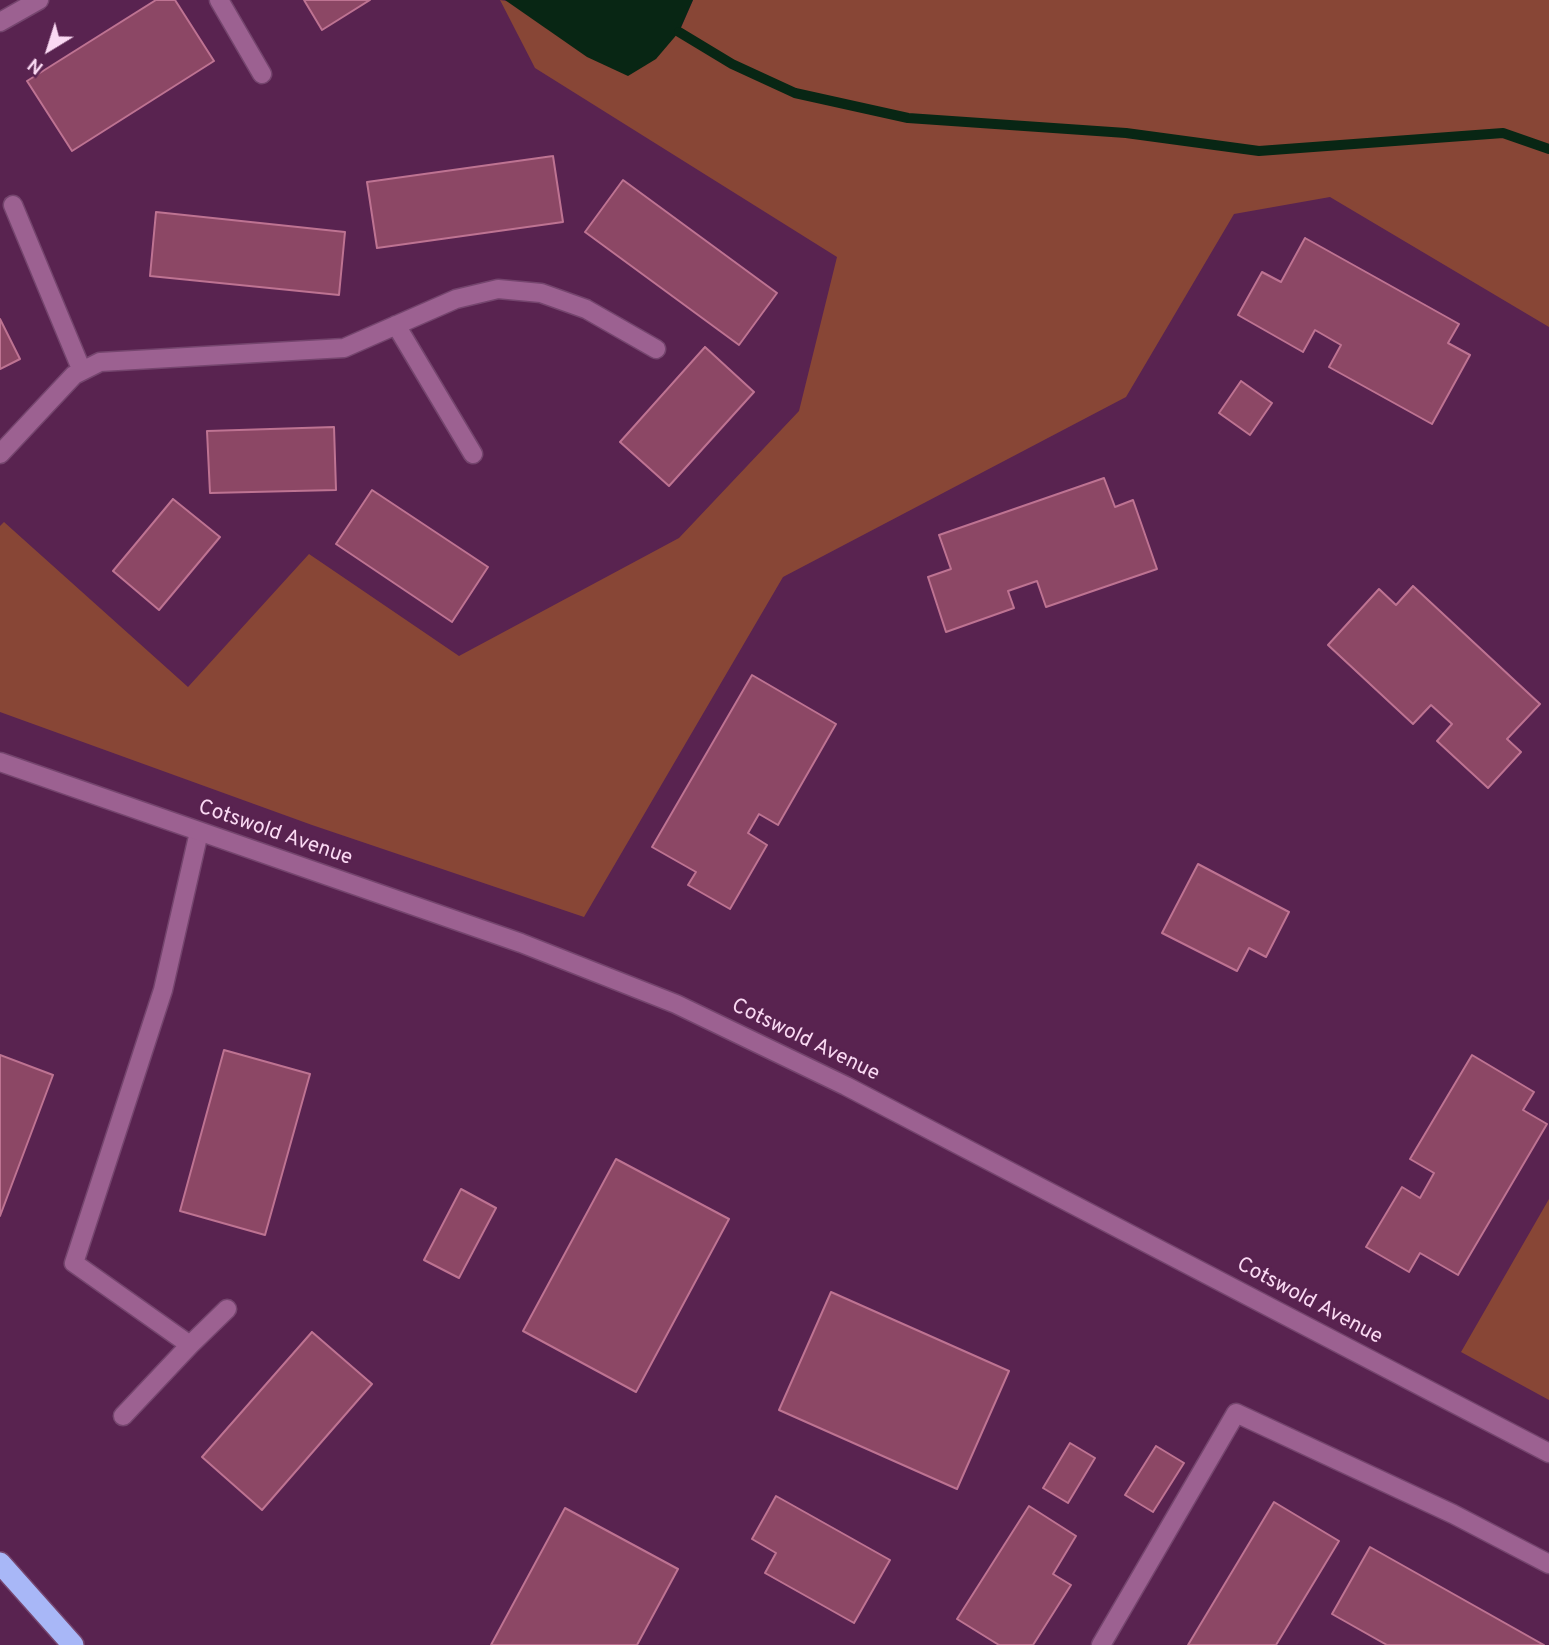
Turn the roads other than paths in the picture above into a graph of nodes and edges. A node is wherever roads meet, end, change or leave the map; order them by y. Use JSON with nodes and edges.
{"nodes":[{"id":1,"x":39,"y":0,"type":"edge"},
{"id":2,"x":219,"y":0,"type":"edge"},
{"id":3,"x":0,"y":22,"type":"edge"},
{"id":4,"x":262,"y":74,"type":"dead end"},
{"id":5,"x":13,"y":205,"type":"dead end"},
{"id":6,"x":396,"y":326,"type":"junction"},
{"id":7,"x":656,"y":349,"type":"dead end"},
{"id":8,"x":82,"y":371,"type":"junction"},
{"id":9,"x":0,"y":454,"type":"edge"},
{"id":10,"x":473,"y":454,"type":"dead end"},
{"id":11,"x":0,"y":762,"type":"edge"},
{"id":12,"x":199,"y":832,"type":"junction"},
{"id":13,"x":227,"y":1309,"type":"dead end"},
{"id":14,"x":190,"y":1345,"type":"junction"},
{"id":15,"x":123,"y":1416,"type":"dead end"},
{"id":16,"x":1549,"y":1453,"type":"edge"},
{"id":17,"x":0,"y":1563,"type":"edge"},
{"id":18,"x":1549,"y":1564,"type":"edge"},
{"id":19,"x":73,"y":1645,"type":"edge"},
{"id":20,"x":1101,"y":1645,"type":"edge"}],
"edges":[{"from":1,"to":3,"type":"street"},
{"from":2,"to":4,"type":"street"},
{"from":5,"to":8,"type":"street"},
{"from":6,"to":7,"type":"street"},
{"from":6,"to":8,"type":"street"},
{"from":6,"to":10,"type":"street"},
{"from":8,"to":9,"type":"street"},
{"from":11,"to":12,"type":"street","name":"Cotswold Avenue"},
{"from":12,"to":14,"type":"street"},
{"from":12,"to":16,"type":"street","name":"Cotswold Avenue"},
{"from":13,"to":14,"type":"street"},
{"from":14,"to":15,"type":"street"},
{"from":17,"to":19,"type":"highway"},
{"from":18,"to":20,"type":"street"}]}
